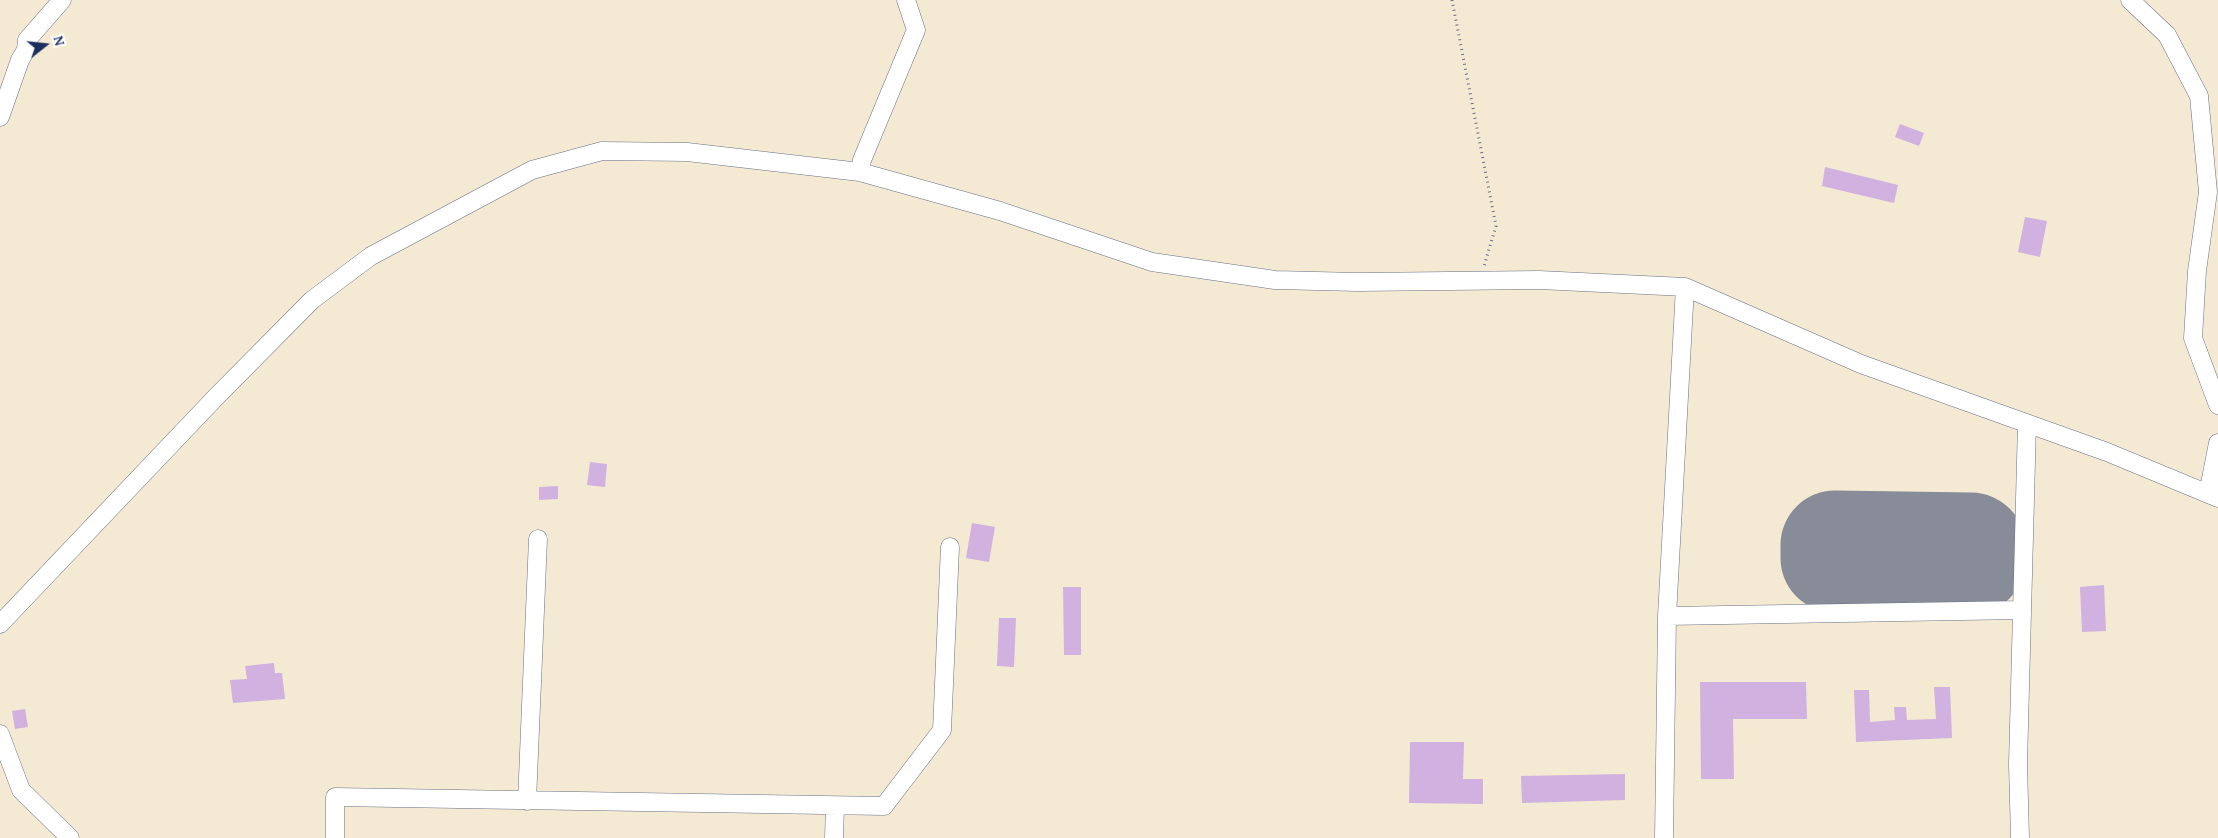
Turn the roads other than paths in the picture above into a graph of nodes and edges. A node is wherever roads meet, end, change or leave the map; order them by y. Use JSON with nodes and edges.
{"nodes":[{"id":1,"x":62,"y":0,"type":"edge"},
{"id":2,"x":906,"y":0,"type":"edge"},
{"id":3,"x":2130,"y":0,"type":"edge"},
{"id":4,"x":0,"y":118,"type":"edge"},
{"id":5,"x":860,"y":172,"type":"junction"},
{"id":6,"x":1684,"y":287,"type":"junction"},
{"id":7,"x":2217,"y":397,"type":"edge"},
{"id":8,"x":2026,"y":423,"type":"junction"},
{"id":9,"x":2218,"y":443,"type":"edge"},
{"id":10,"x":2213,"y":496,"type":"edge"},
{"id":11,"x":538,"y":539,"type":"dead end"},
{"id":12,"x":950,"y":547,"type":"dead end"},
{"id":13,"x":2022,"y":610,"type":"junction"},
{"id":14,"x":1667,"y":616,"type":"junction"},
{"id":15,"x":0,"y":624,"type":"edge"},
{"id":16,"x":0,"y":734,"type":"edge"},
{"id":17,"x":526,"y":801,"type":"junction"},
{"id":18,"x":835,"y":806,"type":"junction"},
{"id":19,"x":70,"y":838,"type":"edge"},
{"id":20,"x":335,"y":838,"type":"edge"},
{"id":21,"x":834,"y":838,"type":"edge"},
{"id":22,"x":1664,"y":838,"type":"edge"},
{"id":23,"x":2020,"y":838,"type":"edge"}],
"edges":[{"from":1,"to":4,"type":"street"},
{"from":2,"to":5,"type":"street"},
{"from":3,"to":7,"type":"street"},
{"from":5,"to":6,"type":"street"},
{"from":5,"to":15,"type":"street"},
{"from":6,"to":8,"type":"street"},
{"from":6,"to":14,"type":"street"},
{"from":8,"to":10,"type":"street"},
{"from":8,"to":13,"type":"street"},
{"from":9,"to":10,"type":"street"},
{"from":11,"to":17,"type":"street"},
{"from":12,"to":18,"type":"street"},
{"from":13,"to":14,"type":"street"},
{"from":13,"to":23,"type":"street"},
{"from":14,"to":22,"type":"street"},
{"from":16,"to":19,"type":"street"},
{"from":17,"to":18,"type":"street"},
{"from":17,"to":20,"type":"street"},
{"from":18,"to":21,"type":"street"}]}
